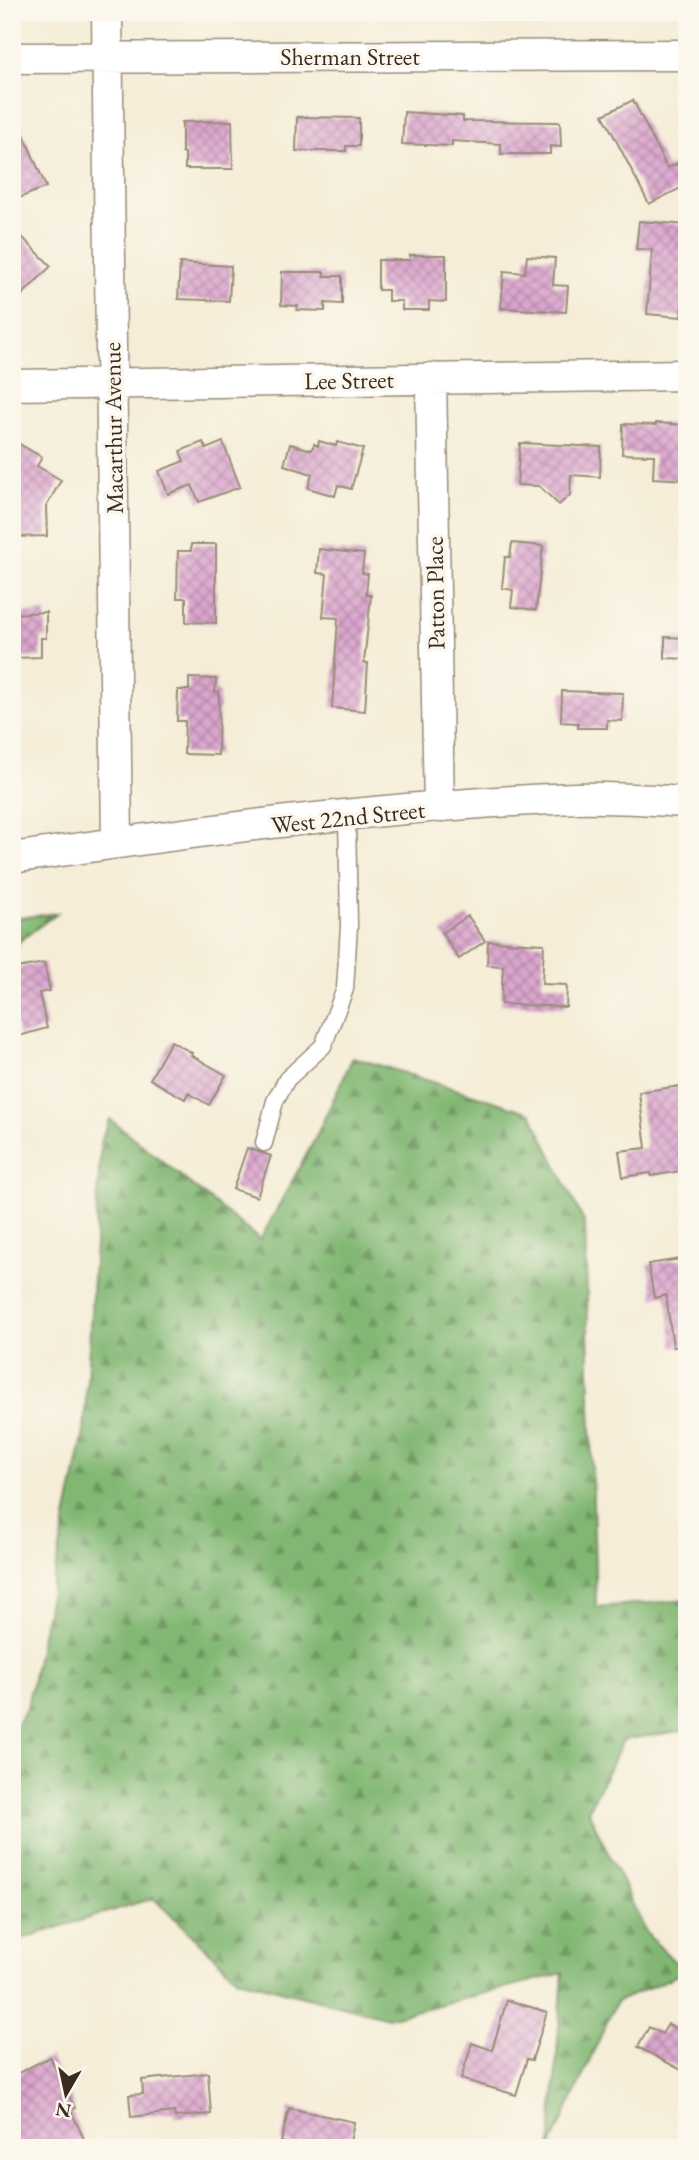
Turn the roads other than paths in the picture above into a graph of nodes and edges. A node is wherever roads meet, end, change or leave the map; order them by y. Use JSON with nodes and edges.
{"nodes":[{"id":1,"x":107,"y":12,"type":"edge"},
{"id":2,"x":687,"y":55,"type":"edge"},
{"id":3,"x":108,"y":57,"type":"junction"},
{"id":4,"x":12,"y":58,"type":"edge"},
{"id":5,"x":687,"y":375,"type":"edge"},
{"id":6,"x":431,"y":378,"type":"junction"},
{"id":7,"x":113,"y":384,"type":"junction"},
{"id":8,"x":12,"y":385,"type":"edge"},
{"id":9,"x":686,"y":802,"type":"edge"},
{"id":10,"x":439,"y":807,"type":"junction"},
{"id":11,"x":347,"y":816,"type":"junction"},
{"id":12,"x":117,"y":843,"type":"junction"},
{"id":13,"x":12,"y":858,"type":"edge"},
{"id":14,"x":264,"y":1143,"type":"dead end"}],
"edges":[{"from":1,"to":3,"type":"street","name":"Macarthur Avenue"},
{"from":2,"to":3,"type":"street","name":"Sherman Street"},
{"from":3,"to":4,"type":"street","name":"Sherman Street"},
{"from":3,"to":7,"type":"street","name":"Macarthur Avenue"},
{"from":5,"to":6,"type":"street","name":"Lee Street"},
{"from":6,"to":7,"type":"street","name":"Lee Street"},
{"from":6,"to":10,"type":"street","name":"Patton Place"},
{"from":7,"to":8,"type":"street","name":"Lee Street"},
{"from":7,"to":12,"type":"street","name":"Macarthur Avenue"},
{"from":9,"to":10,"type":"street","name":"West 22nd Street"},
{"from":10,"to":11,"type":"street","name":"West 22nd Street"},
{"from":11,"to":12,"type":"street","name":"West 22nd Street"},
{"from":11,"to":14,"type":"lane"},
{"from":12,"to":13,"type":"street","name":"West 22nd Street"}]}
